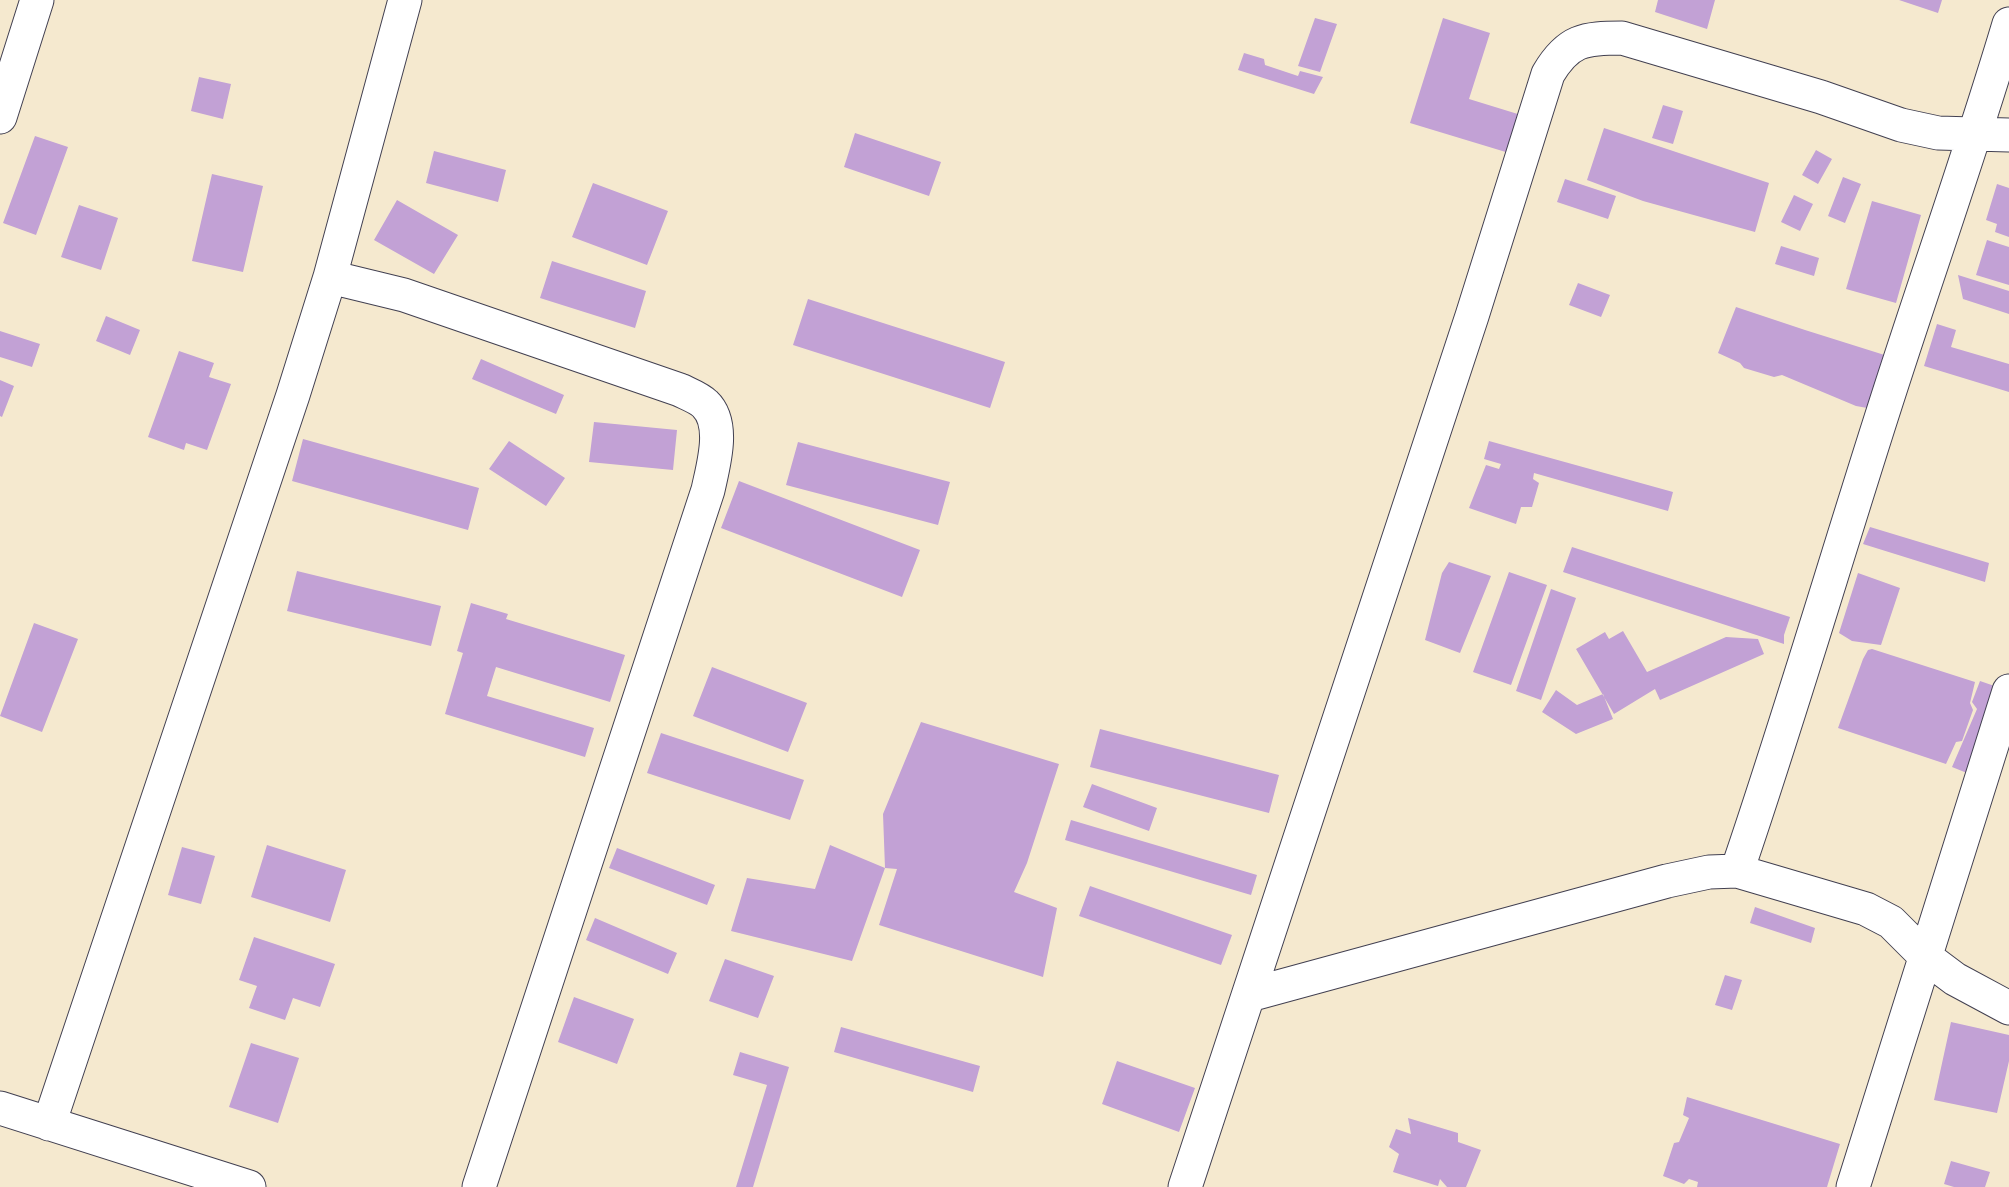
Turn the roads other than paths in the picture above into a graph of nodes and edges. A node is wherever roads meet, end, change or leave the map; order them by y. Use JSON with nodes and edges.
{"nodes":[{"id":1,"x":37,"y":0,"type":"edge"},
{"id":2,"x":405,"y":0,"type":"edge"},
{"id":3,"x":2009,"y":24,"type":"edge"},
{"id":4,"x":0,"y":117,"type":"edge"},
{"id":5,"x":2009,"y":135,"type":"edge"},
{"id":6,"x":1976,"y":136,"type":"junction"},
{"id":7,"x":330,"y":277,"type":"junction"},
{"id":8,"x":2009,"y":691,"type":"edge"},
{"id":9,"x":1737,"y":871,"type":"junction"},
{"id":10,"x":1927,"y":958,"type":"junction"},
{"id":11,"x":1249,"y":994,"type":"junction"},
{"id":12,"x":2009,"y":1008,"type":"edge"},
{"id":13,"x":0,"y":1108,"type":"edge"},
{"id":14,"x":49,"y":1124,"type":"junction"},
{"id":15,"x":249,"y":1187,"type":"edge"},
{"id":16,"x":479,"y":1187,"type":"edge"},
{"id":17,"x":1185,"y":1187,"type":"edge"},
{"id":18,"x":1853,"y":1187,"type":"edge"}],
"edges":[{"from":1,"to":4,"type":"street"},
{"from":2,"to":7,"type":"street"},
{"from":3,"to":6,"type":"street"},
{"from":5,"to":6,"type":"street"},
{"from":6,"to":9,"type":"street"},
{"from":6,"to":11,"type":"street"},
{"from":7,"to":14,"type":"street"},
{"from":7,"to":16,"type":"street"},
{"from":8,"to":10,"type":"street"},
{"from":9,"to":10,"type":"street"},
{"from":9,"to":11,"type":"street"},
{"from":10,"to":12,"type":"street"},
{"from":10,"to":18,"type":"street"},
{"from":11,"to":17,"type":"street"},
{"from":13,"to":14,"type":"street"},
{"from":14,"to":15,"type":"street"}]}
